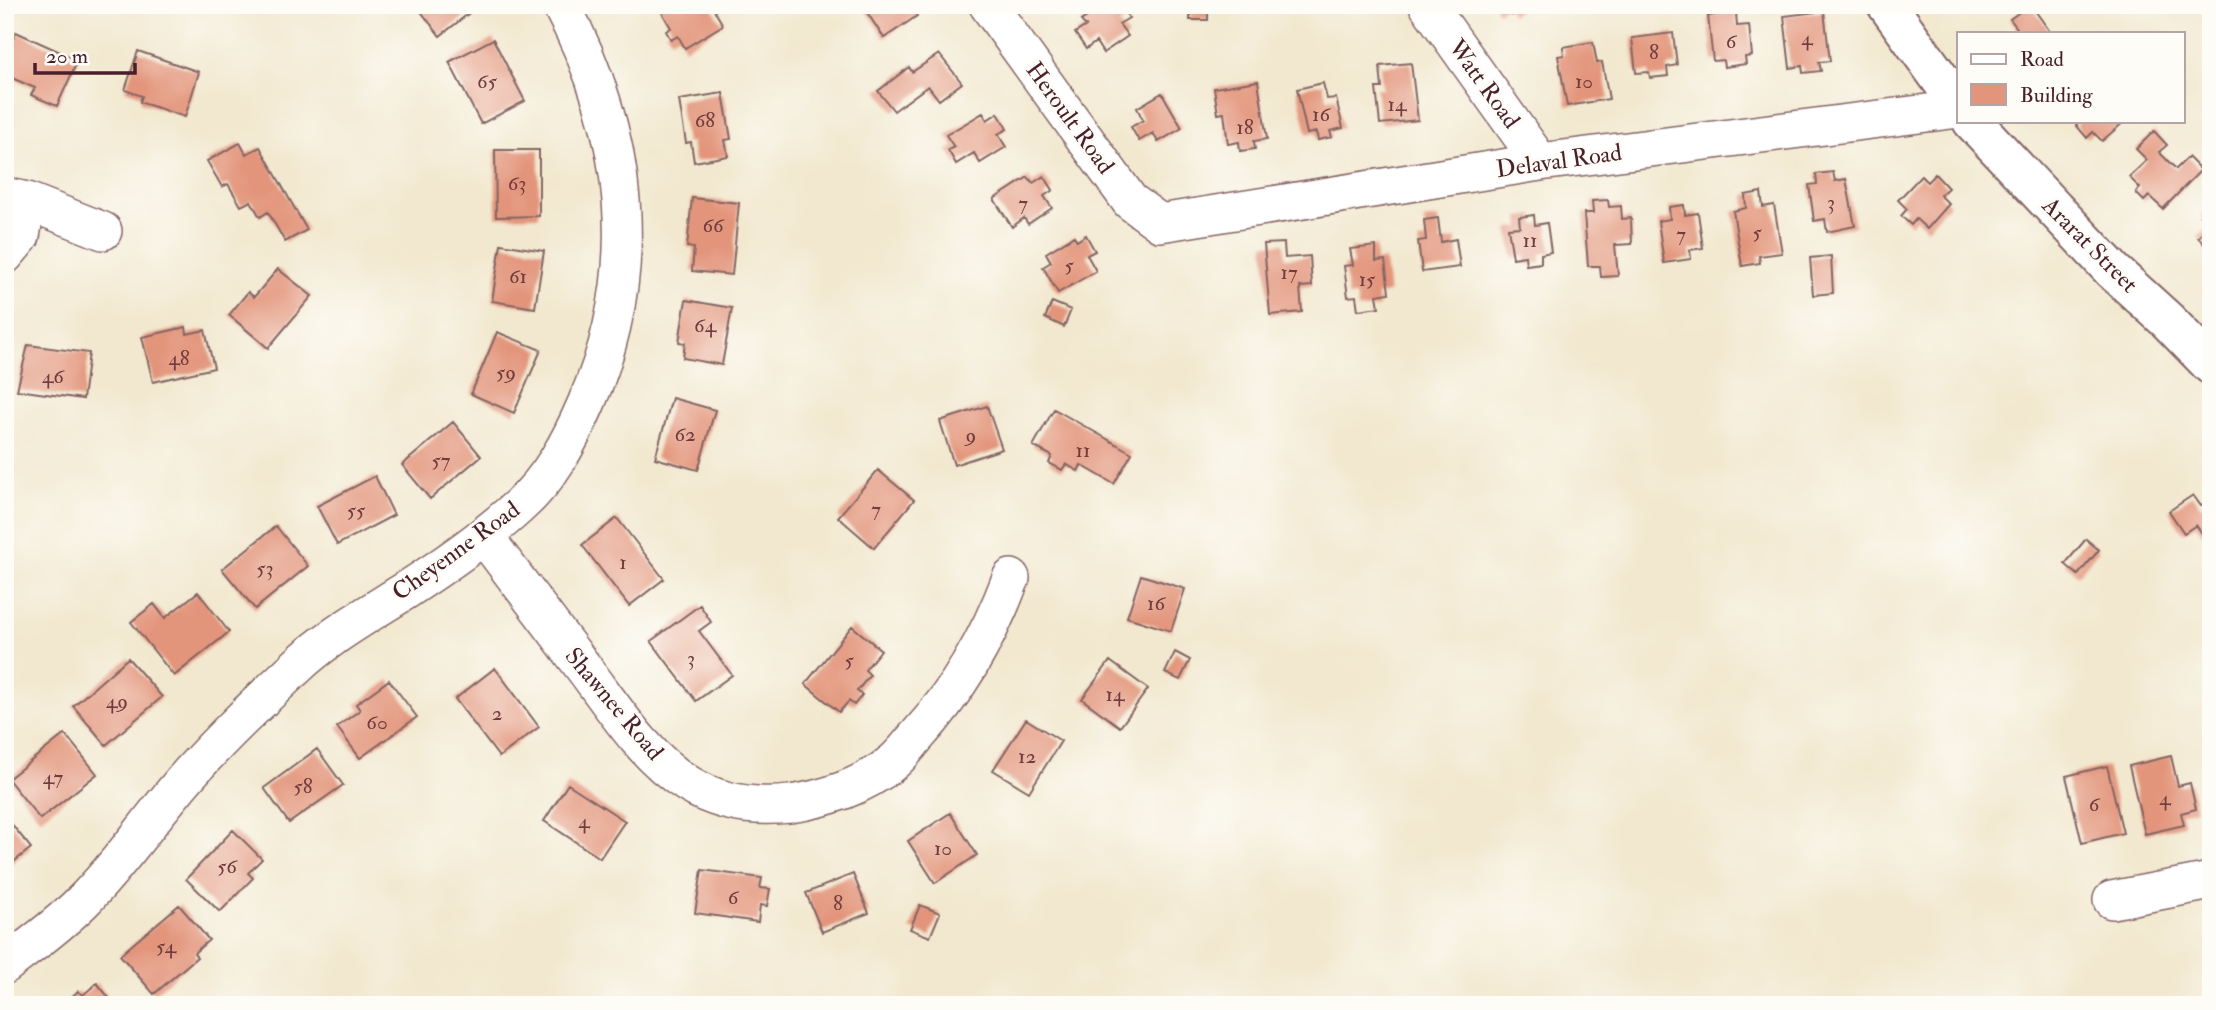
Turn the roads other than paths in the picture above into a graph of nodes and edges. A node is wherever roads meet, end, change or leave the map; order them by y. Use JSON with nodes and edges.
{"nodes":[{"id":1,"x":561,"y":5,"type":"edge"},
{"id":2,"x":988,"y":5,"type":"edge"},
{"id":3,"x":1428,"y":5,"type":"edge"},
{"id":4,"x":1887,"y":5,"type":"edge"},
{"id":5,"x":1957,"y":104,"type":"edge"},
{"id":6,"x":1957,"y":107,"type":"edge"},
{"id":7,"x":1973,"y":122,"type":"edge"},
{"id":8,"x":1540,"y":162,"type":"junction"},
{"id":9,"x":16,"y":198,"type":"edge"},
{"id":10,"x":1160,"y":222,"type":"joint"},
{"id":11,"x":103,"y":231,"type":"dead end"},
{"id":12,"x":5,"y":255,"type":"edge"},
{"id":13,"x":2211,"y":365,"type":"edge"},
{"id":14,"x":484,"y":536,"type":"junction"},
{"id":15,"x":1011,"y":578,"type":"dead end"},
{"id":16,"x":2211,"y":881,"type":"edge"},
{"id":17,"x":2112,"y":900,"type":"dead end"},
{"id":18,"x":5,"y":965,"type":"edge"}],
"edges":[{"from":1,"to":14,"type":"street","name":"Cheyenne Road"},
{"from":2,"to":10,"type":"street","name":"Heroult Road"},
{"from":3,"to":8,"type":"street","name":"Watt Road"},
{"from":4,"to":5,"type":"main road"},
{"from":6,"to":8,"type":"street","name":"Delaval Road"},
{"from":7,"to":13,"type":"main road","name":"Ararat Street"},
{"from":8,"to":10,"type":"street","name":"Delaval Road"},
{"from":9,"to":11,"type":"street"},
{"from":9,"to":12,"type":"street"},
{"from":14,"to":15,"type":"street","name":"Shawnee Road"},
{"from":14,"to":18,"type":"street","name":"Cheyenne Road"},
{"from":16,"to":17,"type":"street"}]}
